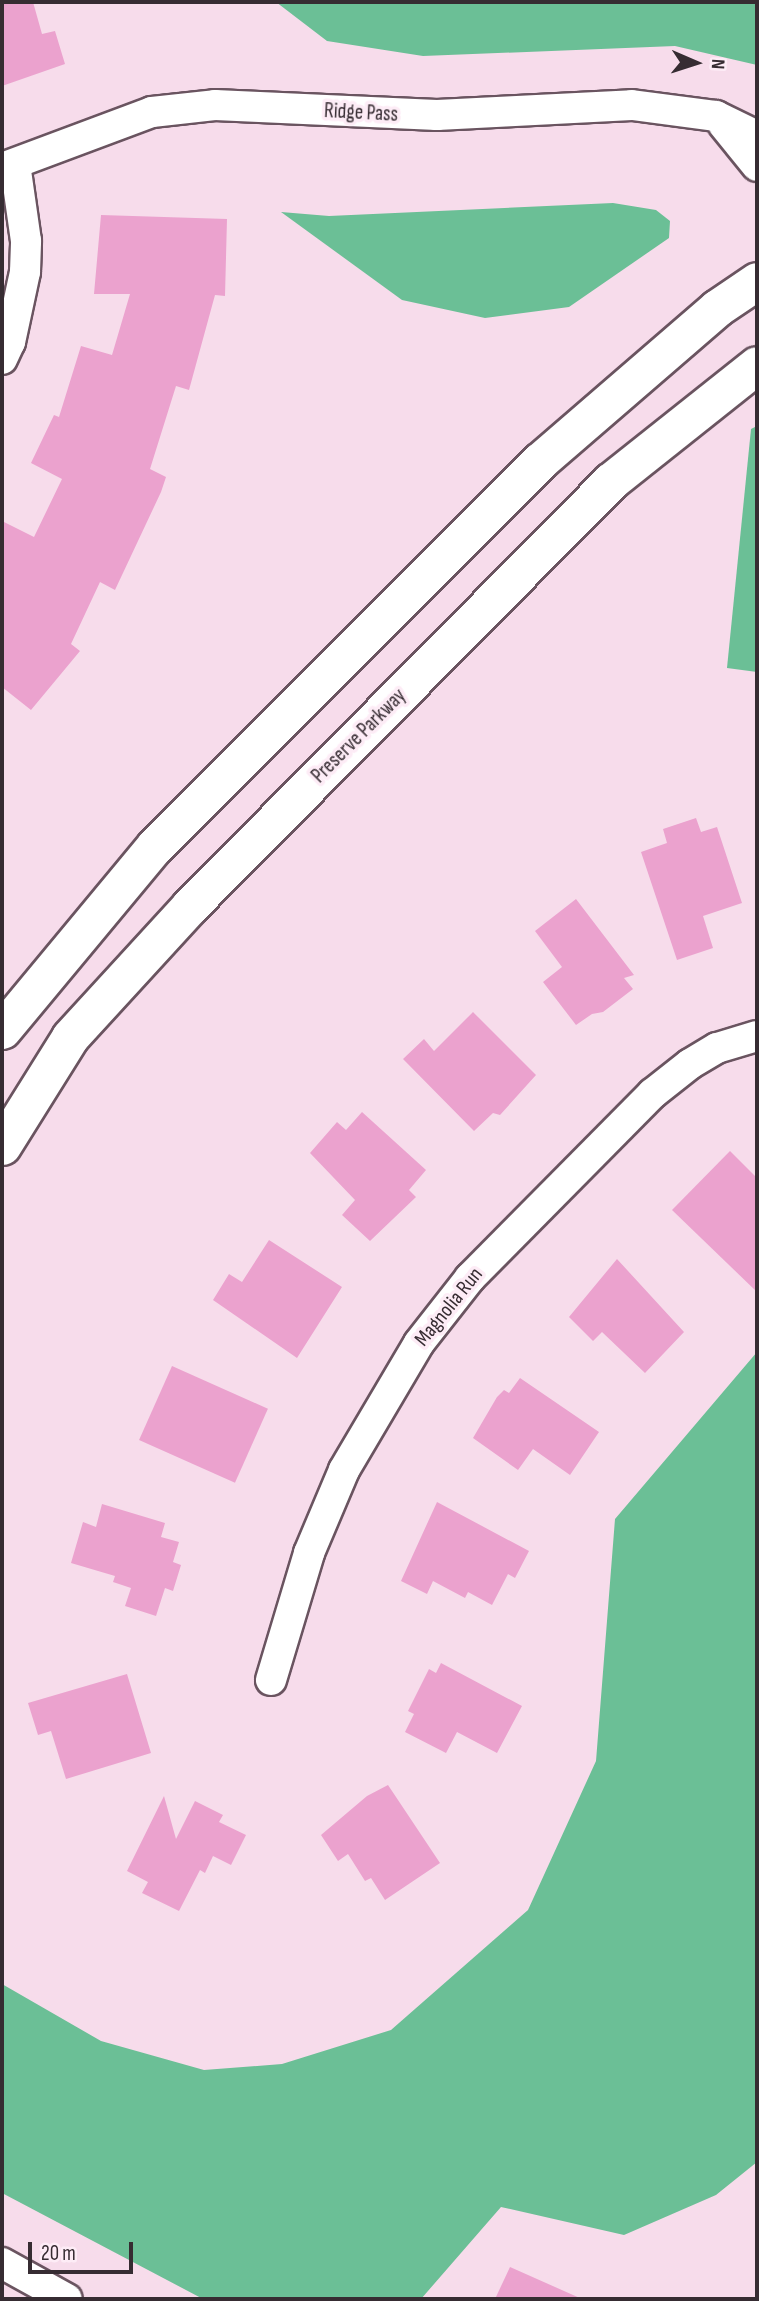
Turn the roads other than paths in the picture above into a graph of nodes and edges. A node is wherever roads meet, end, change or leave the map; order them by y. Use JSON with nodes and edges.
{"nodes":[{"id":1,"x":716,"y":116,"type":"junction"},
{"id":2,"x":757,"y":136,"type":"edge"},
{"id":3,"x":8,"y":166,"type":"edge"},
{"id":4,"x":757,"y":166,"type":"edge"},
{"id":5,"x":757,"y":281,"type":"edge"},
{"id":6,"x":2,"y":359,"type":"edge"},
{"id":7,"x":757,"y":365,"type":"edge"},
{"id":8,"x":2,"y":1030,"type":"edge"},
{"id":9,"x":757,"y":1036,"type":"edge"},
{"id":10,"x":2,"y":1146,"type":"edge"},
{"id":11,"x":271,"y":1680,"type":"dead end"},
{"id":12,"x":2,"y":2263,"type":"edge"},
{"id":13,"x":67,"y":2299,"type":"edge"}],
"edges":[{"from":1,"to":2,"type":"street","name":"Ridge Pass"},
{"from":1,"to":3,"type":"street","name":"Ridge Pass"},
{"from":1,"to":4,"type":"street"},
{"from":3,"to":6,"type":"street","name":"Ridge Pass"},
{"from":5,"to":8,"type":"street"},
{"from":7,"to":10,"type":"street","name":"Preserve Parkway"},
{"from":9,"to":11,"type":"street","name":"Magnolia Run"},
{"from":12,"to":13,"type":"street"}]}
